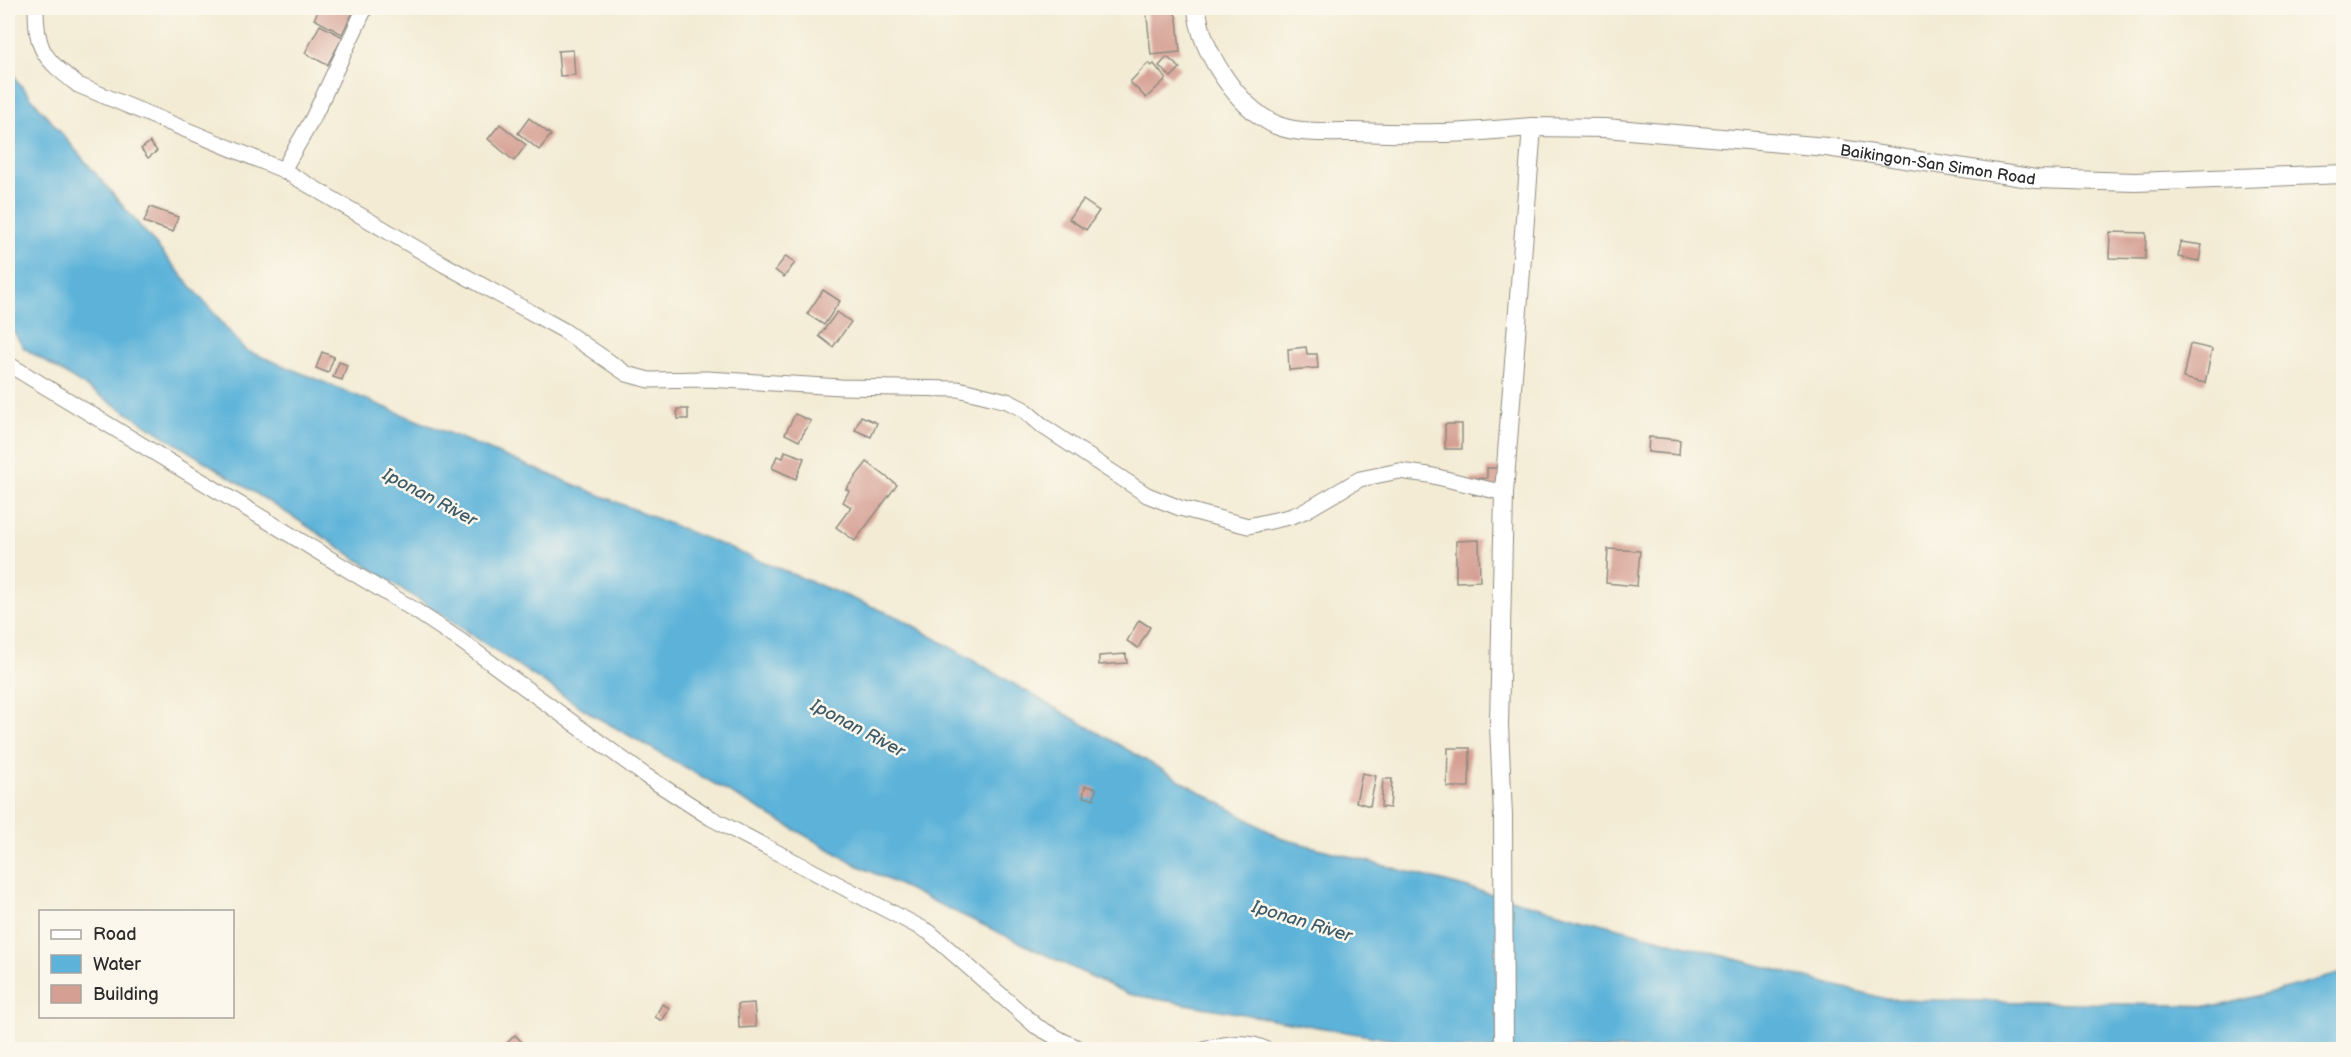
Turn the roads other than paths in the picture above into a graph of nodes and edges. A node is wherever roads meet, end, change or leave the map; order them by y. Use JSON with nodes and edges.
{"nodes":[{"id":1,"x":36,"y":8,"type":"edge"},
{"id":2,"x":365,"y":8,"type":"edge"},
{"id":3,"x":1197,"y":8,"type":"edge"},
{"id":4,"x":1532,"y":127,"type":"junction"},
{"id":5,"x":283,"y":170,"type":"junction"},
{"id":6,"x":2343,"y":174,"type":"edge"},
{"id":7,"x":8,"y":364,"type":"edge"},
{"id":8,"x":1503,"y":493,"type":"junction"},
{"id":9,"x":1083,"y":1050,"type":"edge"},
{"id":10,"x":1204,"y":1050,"type":"edge"},
{"id":11,"x":1268,"y":1050,"type":"edge"},
{"id":12,"x":1504,"y":1050,"type":"edge"}],
"edges":[{"from":1,"to":5,"type":"street"},
{"from":2,"to":5,"type":"street"},
{"from":3,"to":4,"type":"street","name":"Baikingon-San Simon Road"},
{"from":4,"to":6,"type":"street","name":"Baikingon-San Simon Road"},
{"from":4,"to":8,"type":"street"},
{"from":5,"to":8,"type":"street"},
{"from":7,"to":9,"type":"street"},
{"from":8,"to":12,"type":"street"},
{"from":10,"to":11,"type":"street"}]}
